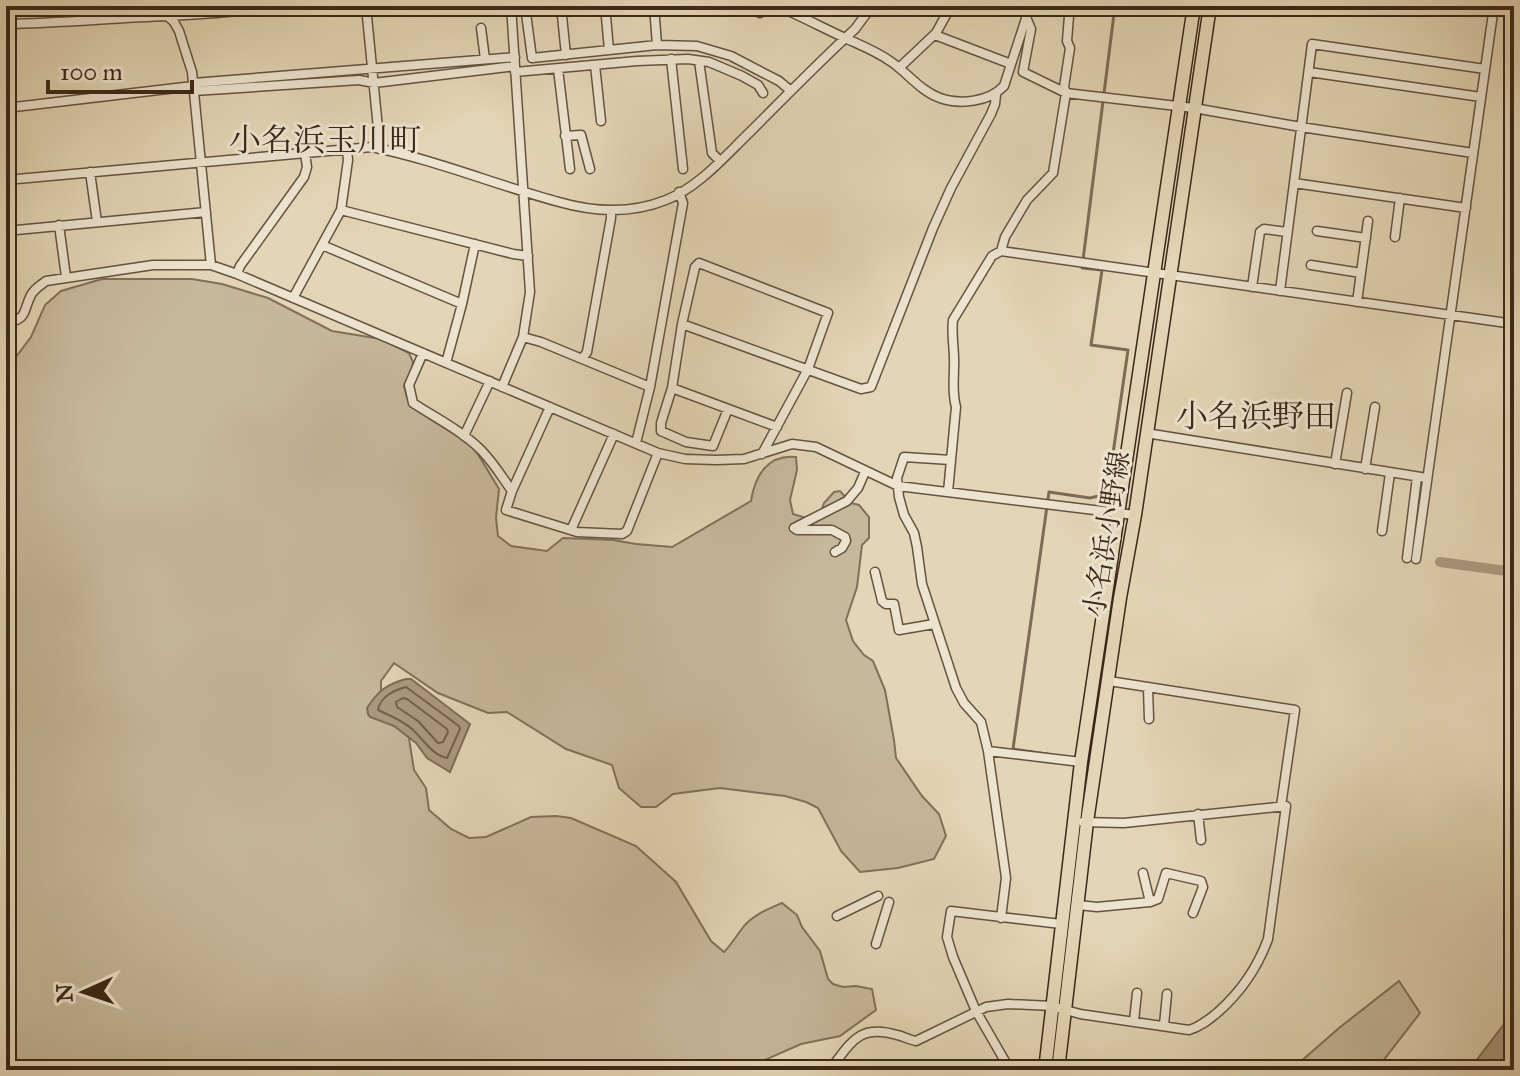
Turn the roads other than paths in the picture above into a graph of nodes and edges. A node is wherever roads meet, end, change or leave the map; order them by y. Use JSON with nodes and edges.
{"nodes":[{"id":1,"x":156,"y":6,"type":"edge"},
{"id":2,"x":260,"y":6,"type":"edge"},
{"id":3,"x":366,"y":6,"type":"edge"},
{"id":4,"x":511,"y":6,"type":"edge"},
{"id":5,"x":525,"y":6,"type":"edge"},
{"id":6,"x":561,"y":6,"type":"edge"},
{"id":7,"x":605,"y":6,"type":"edge"},
{"id":8,"x":654,"y":6,"type":"edge"},
{"id":9,"x":745,"y":6,"type":"edge"},
{"id":10,"x":777,"y":6,"type":"edge"},
{"id":11,"x":872,"y":6,"type":"edge"},
{"id":12,"x":951,"y":6,"type":"edge"},
{"id":13,"x":1030,"y":6,"type":"edge"},
{"id":14,"x":1067,"y":6,"type":"edge"},
{"id":15,"x":1194,"y":6,"type":"edge"},
{"id":16,"x":1210,"y":6,"type":"edge"},
{"id":17,"x":1494,"y":6,"type":"edge"},
{"id":18,"x":218,"y":9,"type":"edge"},
{"id":19,"x":802,"y":10,"type":"edge"},
{"id":20,"x":760,"y":13,"type":"dead end"},
{"id":21,"x":167,"y":16,"type":"junction"},
{"id":22,"x":1026,"y":17,"type":"junction"},
{"id":23,"x":6,"y":24,"type":"edge"},
{"id":24,"x":481,"y":28,"type":"dead end"},
{"id":25,"x":935,"y":35,"type":"junction"},
{"id":26,"x":845,"y":38,"type":"junction"},
{"id":27,"x":657,"y":45,"type":"junction"},
{"id":28,"x":609,"y":50,"type":"junction"},
{"id":29,"x":566,"y":55,"type":"junction"},
{"id":30,"x":485,"y":59,"type":"junction"},
{"id":31,"x":671,"y":59,"type":"junction"},
{"id":32,"x":699,"y":61,"type":"junction"},
{"id":33,"x":1011,"y":64,"type":"junction"},
{"id":34,"x":515,"y":65,"type":"junction"},
{"id":35,"x":595,"y":65,"type":"junction"},
{"id":36,"x":373,"y":68,"type":"junction"},
{"id":37,"x":899,"y":68,"type":"junction"},
{"id":38,"x":558,"y":69,"type":"junction"},
{"id":39,"x":1485,"y":69,"type":"junction"},
{"id":40,"x":1309,"y":72,"type":"junction"},
{"id":41,"x":374,"y":83,"type":"junction"},
{"id":42,"x":193,"y":87,"type":"junction"},
{"id":43,"x":791,"y":91,"type":"junction"},
{"id":44,"x":763,"y":93,"type":"dead end"},
{"id":45,"x":1066,"y":93,"type":"junction"},
{"id":46,"x":996,"y":95,"type":"junction"},
{"id":47,"x":1481,"y":97,"type":"junction"},
{"id":48,"x":1179,"y":107,"type":"junction"},
{"id":49,"x":6,"y":108,"type":"edge"},
{"id":50,"x":1194,"y":108,"type":"junction"},
{"id":51,"x":601,"y":121,"type":"dead end"},
{"id":52,"x":1301,"y":127,"type":"junction"},
{"id":53,"x":565,"y":136,"type":"junction"},
{"id":54,"x":380,"y":149,"type":"junction"},
{"id":55,"x":347,"y":150,"type":"junction"},
{"id":56,"x":305,"y":153,"type":"junction"},
{"id":57,"x":1473,"y":153,"type":"junction"},
{"id":58,"x":720,"y":161,"type":"junction"},
{"id":59,"x":201,"y":162,"type":"junction"},
{"id":60,"x":570,"y":169,"type":"dead end"},
{"id":61,"x":590,"y":169,"type":"dead end"},
{"id":62,"x":683,"y":169,"type":"dead end"},
{"id":63,"x":90,"y":172,"type":"junction"},
{"id":64,"x":6,"y":180,"type":"edge"},
{"id":65,"x":1294,"y":183,"type":"junction"},
{"id":66,"x":523,"y":191,"type":"junction"},
{"id":67,"x":679,"y":192,"type":"junction"},
{"id":68,"x":1400,"y":198,"type":"junction"},
{"id":69,"x":1466,"y":208,"type":"junction"},
{"id":70,"x":341,"y":210,"type":"junction"},
{"id":71,"x":611,"y":210,"type":"junction"},
{"id":72,"x":206,"y":212,"type":"junction"},
{"id":73,"x":1368,"y":221,"type":"dead end"},
{"id":74,"x":97,"y":222,"type":"junction"},
{"id":75,"x":59,"y":225,"type":"junction"},
{"id":76,"x":6,"y":231,"type":"edge"},
{"id":77,"x":1317,"y":231,"type":"dead end"},
{"id":78,"x":1287,"y":232,"type":"junction"},
{"id":79,"x":1395,"y":237,"type":"dead end"},
{"id":80,"x":1366,"y":238,"type":"junction"},
{"id":81,"x":475,"y":244,"type":"junction"},
{"id":82,"x":322,"y":245,"type":"junction"},
{"id":83,"x":1001,"y":251,"type":"junction"},
{"id":84,"x":528,"y":256,"type":"junction"},
{"id":85,"x":211,"y":265,"type":"junction"},
{"id":86,"x":1311,"y":265,"type":"dead end"},
{"id":87,"x":1155,"y":273,"type":"junction"},
{"id":88,"x":1361,"y":273,"type":"junction"},
{"id":89,"x":237,"y":274,"type":"junction"},
{"id":90,"x":1170,"y":275,"type":"junction"},
{"id":91,"x":66,"y":277,"type":"junction"},
{"id":92,"x":1252,"y":287,"type":"junction"},
{"id":93,"x":1280,"y":291,"type":"junction"},
{"id":94,"x":293,"y":298,"type":"junction"},
{"id":95,"x":1357,"y":302,"type":"junction"},
{"id":96,"x":462,"y":304,"type":"junction"},
{"id":97,"x":1451,"y":315,"type":"junction"},
{"id":98,"x":6,"y":324,"type":"edge"},
{"id":99,"x":682,"y":324,"type":"junction"},
{"id":100,"x":1514,"y":324,"type":"edge"},
{"id":101,"x":523,"y":337,"type":"junction"},
{"id":102,"x":423,"y":353,"type":"junction"},
{"id":103,"x":582,"y":359,"type":"junction"},
{"id":104,"x":446,"y":363,"type":"junction"},
{"id":105,"x":808,"y":369,"type":"junction"},
{"id":106,"x":490,"y":381,"type":"junction"},
{"id":107,"x":502,"y":387,"type":"junction"},
{"id":108,"x":650,"y":387,"type":"junction"},
{"id":109,"x":672,"y":388,"type":"junction"},
{"id":110,"x":1347,"y":393,"type":"dead end"},
{"id":111,"x":550,"y":407,"type":"junction"},
{"id":112,"x":1375,"y":407,"type":"dead end"},
{"id":113,"x":728,"y":409,"type":"junction"},
{"id":114,"x":777,"y":427,"type":"junction"},
{"id":115,"x":1146,"y":433,"type":"junction"},
{"id":116,"x":614,"y":434,"type":"junction"},
{"id":117,"x":464,"y":436,"type":"junction"},
{"id":118,"x":636,"y":443,"type":"junction"},
{"id":119,"x":658,"y":453,"type":"junction"},
{"id":120,"x":762,"y":455,"type":"junction"},
{"id":121,"x":951,"y":460,"type":"junction"},
{"id":122,"x":1335,"y":464,"type":"junction"},
{"id":123,"x":1365,"y":469,"type":"junction"},
{"id":124,"x":865,"y":472,"type":"junction"},
{"id":125,"x":1390,"y":473,"type":"junction"},
{"id":126,"x":1422,"y":478,"type":"junction"},
{"id":127,"x":898,"y":486,"type":"junction"},
{"id":128,"x":512,"y":491,"type":"junction"},
{"id":129,"x":948,"y":492,"type":"junction"},
{"id":130,"x":1118,"y":513,"type":"junction"},
{"id":131,"x":1135,"y":515,"type":"junction"},
{"id":132,"x":571,"y":530,"type":"junction"},
{"id":133,"x":1382,"y":531,"type":"dead end"},
{"id":134,"x":835,"y":552,"type":"dead end"},
{"id":135,"x":1411,"y":559,"type":"dead end"},
{"id":136,"x":875,"y":572,"type":"dead end"},
{"id":137,"x":934,"y":624,"type":"junction"},
{"id":138,"x":1109,"y":681,"type":"junction"},
{"id":139,"x":1148,"y":688,"type":"junction"},
{"id":140,"x":1149,"y":719,"type":"dead end"},
{"id":141,"x":988,"y":751,"type":"junction"},
{"id":142,"x":1081,"y":762,"type":"junction"},
{"id":143,"x":1275,"y":766,"type":"dead end"},
{"id":144,"x":1285,"y":768,"type":"junction"},
{"id":145,"x":1281,"y":806,"type":"junction"},
{"id":146,"x":1198,"y":814,"type":"junction"},
{"id":147,"x":1073,"y":821,"type":"junction"},
{"id":148,"x":1087,"y":822,"type":"junction"},
{"id":149,"x":1201,"y":840,"type":"dead end"},
{"id":150,"x":1143,"y":873,"type":"dead end"},
{"id":151,"x":878,"y":896,"type":"dead end"},
{"id":152,"x":889,"y":902,"type":"dead end"},
{"id":153,"x":1150,"y":902,"type":"junction"},
{"id":154,"x":1078,"y":905,"type":"junction"},
{"id":155,"x":1193,"y":913,"type":"dead end"},
{"id":156,"x":837,"y":916,"type":"dead end"},
{"id":157,"x":1001,"y":918,"type":"junction"},
{"id":158,"x":1061,"y":924,"type":"junction"},
{"id":159,"x":876,"y":944,"type":"dead end"},
{"id":160,"x":1137,"y":993,"type":"dead end"},
{"id":161,"x":1167,"y":994,"type":"dead end"},
{"id":162,"x":1052,"y":1006,"type":"junction"},
{"id":163,"x":1066,"y":1010,"type":"junction"},
{"id":164,"x":976,"y":1011,"type":"junction"},
{"id":165,"x":1134,"y":1021,"type":"junction"},
{"id":166,"x":1164,"y":1025,"type":"junction"},
{"id":167,"x":834,"y":1070,"type":"edge"},
{"id":168,"x":1010,"y":1070,"type":"edge"},
{"id":169,"x":1045,"y":1070,"type":"edge"},
{"id":170,"x":1058,"y":1070,"type":"edge"}],
"edges":[{"from":1,"to":21,"type":"street"},
{"from":2,"to":18,"type":"street"},
{"from":3,"to":36,"type":"street"},
{"from":4,"to":34,"type":"street"},
{"from":5,"to":29,"type":"street"},
{"from":6,"to":29,"type":"street"},
{"from":7,"to":28,"type":"street"},
{"from":8,"to":27,"type":"street"},
{"from":9,"to":20,"type":"street"},
{"from":10,"to":19,"type":"street"},
{"from":11,"to":26,"type":"street"},
{"from":12,"to":25,"type":"street"},
{"from":13,"to":22,"type":"street"},
{"from":14,"to":45,"type":"street"},
{"from":15,"to":48,"type":"main road","name":"小名浜小野線"},
{"from":16,"to":50,"type":"main road","name":"小名浜小野線"},
{"from":17,"to":39,"type":"street"},
{"from":18,"to":21,"type":"street"},
{"from":19,"to":26,"type":"street"},
{"from":21,"to":23,"type":"street"},
{"from":21,"to":42,"type":"street"},
{"from":22,"to":33,"type":"street"},
{"from":22,"to":45,"type":"street"},
{"from":24,"to":30,"type":"street"},
{"from":25,"to":33,"type":"street"},
{"from":25,"to":37,"type":"street"},
{"from":26,"to":37,"type":"street"},
{"from":26,"to":43,"type":"street"},
{"from":27,"to":28,"type":"street"},
{"from":27,"to":43,"type":"street"},
{"from":28,"to":29,"type":"street"},
{"from":30,"to":34,"type":"street"},
{"from":30,"to":36,"type":"street"},
{"from":31,"to":32,"type":"street"},
{"from":31,"to":35,"type":"street"},
{"from":31,"to":62,"type":"street"},
{"from":32,"to":44,"type":"street"},
{"from":32,"to":58,"type":"street"},
{"from":33,"to":46,"type":"street"},
{"from":34,"to":38,"type":"street"},
{"from":34,"to":41,"type":"street"},
{"from":34,"to":66,"type":"street"},
{"from":35,"to":38,"type":"street"},
{"from":35,"to":51,"type":"street"},
{"from":36,"to":41,"type":"street"},
{"from":36,"to":42,"type":"street"},
{"from":37,"to":46,"type":"street"},
{"from":38,"to":53,"type":"street"},
{"from":39,"to":40,"type":"street"},
{"from":39,"to":47,"type":"street"},
{"from":40,"to":47,"type":"street"},
{"from":40,"to":52,"type":"street"},
{"from":41,"to":42,"type":"street"},
{"from":41,"to":54,"type":"street"},
{"from":42,"to":49,"type":"street"},
{"from":42,"to":59,"type":"street"},
{"from":43,"to":58,"type":"street"},
{"from":45,"to":48,"type":"street"},
{"from":45,"to":83,"type":"street"},
{"from":46,"to":105,"type":"street"},
{"from":47,"to":57,"type":"street"},
{"from":48,"to":50,"type":"street"},
{"from":48,"to":87,"type":"main road","name":"小名浜小野線"},
{"from":50,"to":52,"type":"street"},
{"from":50,"to":90,"type":"main road","name":"小名浜小野線"},
{"from":52,"to":57,"type":"street"},
{"from":52,"to":65,"type":"street"},
{"from":53,"to":60,"type":"street"},
{"from":53,"to":61,"type":"street"},
{"from":54,"to":55,"type":"street"},
{"from":54,"to":66,"type":"street"},
{"from":55,"to":56,"type":"street"},
{"from":55,"to":70,"type":"street"},
{"from":56,"to":59,"type":"street"},
{"from":56,"to":89,"type":"street"},
{"from":57,"to":69,"type":"street"},
{"from":58,"to":67,"type":"street"},
{"from":59,"to":63,"type":"street"},
{"from":59,"to":72,"type":"street"},
{"from":63,"to":64,"type":"street"},
{"from":63,"to":74,"type":"street"},
{"from":65,"to":68,"type":"street"},
{"from":65,"to":78,"type":"street"},
{"from":66,"to":71,"type":"street"},
{"from":66,"to":84,"type":"street"},
{"from":67,"to":71,"type":"street"},
{"from":67,"to":108,"type":"street"},
{"from":68,"to":69,"type":"street"},
{"from":68,"to":79,"type":"street"},
{"from":69,"to":97,"type":"street"},
{"from":70,"to":81,"type":"street"},
{"from":70,"to":82,"type":"street"},
{"from":71,"to":103,"type":"street"},
{"from":72,"to":74,"type":"street"},
{"from":72,"to":85,"type":"street"},
{"from":73,"to":80,"type":"street"},
{"from":74,"to":75,"type":"street"},
{"from":75,"to":76,"type":"street"},
{"from":75,"to":91,"type":"street"},
{"from":77,"to":80,"type":"street"},
{"from":78,"to":92,"type":"street"},
{"from":78,"to":93,"type":"street"},
{"from":80,"to":88,"type":"street"},
{"from":81,"to":84,"type":"street"},
{"from":81,"to":96,"type":"street"},
{"from":82,"to":94,"type":"street"},
{"from":82,"to":96,"type":"street"},
{"from":83,"to":87,"type":"street"},
{"from":83,"to":121,"type":"street"},
{"from":84,"to":101,"type":"street"},
{"from":85,"to":89,"type":"street"},
{"from":85,"to":91,"type":"street"},
{"from":86,"to":88,"type":"street"},
{"from":87,"to":90,"type":"street"},
{"from":87,"to":130,"type":"main road","name":"小名浜小野線"},
{"from":88,"to":95,"type":"street"},
{"from":89,"to":94,"type":"street"},
{"from":90,"to":92,"type":"street"},
{"from":90,"to":115,"type":"main road","name":"小名浜小野線"},
{"from":91,"to":98,"type":"street"},
{"from":92,"to":93,"type":"street"},
{"from":93,"to":95,"type":"street"},
{"from":94,"to":102,"type":"street"},
{"from":95,"to":97,"type":"street"},
{"from":96,"to":104,"type":"street"},
{"from":97,"to":100,"type":"street"},
{"from":97,"to":126,"type":"street"},
{"from":99,"to":105,"type":"street"},
{"from":99,"to":105,"type":"street"},
{"from":99,"to":109,"type":"street"},
{"from":101,"to":103,"type":"street"},
{"from":101,"to":107,"type":"street"},
{"from":102,"to":104,"type":"street"},
{"from":102,"to":117,"type":"street"},
{"from":103,"to":108,"type":"street"},
{"from":104,"to":106,"type":"street"},
{"from":105,"to":114,"type":"street"},
{"from":106,"to":107,"type":"street"},
{"from":106,"to":117,"type":"street"},
{"from":107,"to":111,"type":"street"},
{"from":108,"to":118,"type":"street"},
{"from":109,"to":113,"type":"street"},
{"from":109,"to":113,"type":"street"},
{"from":110,"to":122,"type":"street"},
{"from":111,"to":116,"type":"street"},
{"from":111,"to":128,"type":"street"},
{"from":112,"to":123,"type":"street"},
{"from":113,"to":114,"type":"street"},
{"from":114,"to":120,"type":"street"},
{"from":115,"to":122,"type":"street"},
{"from":115,"to":131,"type":"main road","name":"小名浜小野線"},
{"from":116,"to":118,"type":"street"},
{"from":116,"to":132,"type":"street"},
{"from":117,"to":128,"type":"street"},
{"from":118,"to":119,"type":"street"},
{"from":119,"to":120,"type":"street"},
{"from":119,"to":132,"type":"street"},
{"from":120,"to":124,"type":"street"},
{"from":121,"to":127,"type":"street"},
{"from":121,"to":129,"type":"street"},
{"from":122,"to":123,"type":"street"},
{"from":123,"to":125,"type":"street"},
{"from":124,"to":127,"type":"street"},
{"from":124,"to":134,"type":"street"},
{"from":125,"to":126,"type":"street"},
{"from":125,"to":133,"type":"street"},
{"from":126,"to":135,"type":"street"},
{"from":127,"to":129,"type":"street"},
{"from":127,"to":137,"type":"street"},
{"from":128,"to":132,"type":"street"},
{"from":129,"to":130,"type":"street"},
{"from":130,"to":131,"type":"street"},
{"from":130,"to":142,"type":"main road","name":"小名浜小野線"},
{"from":131,"to":138,"type":"main road","name":"小名浜小野線"},
{"from":136,"to":137,"type":"street"},
{"from":137,"to":141,"type":"street"},
{"from":138,"to":139,"type":"street"},
{"from":138,"to":148,"type":"main road","name":"小名浜小野線"},
{"from":139,"to":140,"type":"street"},
{"from":139,"to":144,"type":"street"},
{"from":141,"to":142,"type":"street"},
{"from":141,"to":157,"type":"street"},
{"from":142,"to":147,"type":"main road","name":"小名浜小野線"},
{"from":143,"to":144,"type":"street"},
{"from":144,"to":145,"type":"street"},
{"from":145,"to":146,"type":"street"},
{"from":145,"to":166,"type":"street"},
{"from":146,"to":148,"type":"street"},
{"from":146,"to":149,"type":"street"},
{"from":147,"to":148,"type":"street"},
{"from":147,"to":158,"type":"main road","name":"小名浜小野線"},
{"from":148,"to":154,"type":"main road","name":"小名浜小野線"},
{"from":150,"to":153,"type":"street"},
{"from":151,"to":156,"type":"street"},
{"from":152,"to":159,"type":"street"},
{"from":153,"to":154,"type":"street"},
{"from":153,"to":155,"type":"street"},
{"from":154,"to":163,"type":"main road","name":"小名浜小野線"},
{"from":157,"to":158,"type":"street"},
{"from":157,"to":164,"type":"street"},
{"from":158,"to":162,"type":"main road","name":"小名浜小野線"},
{"from":160,"to":165,"type":"street"},
{"from":161,"to":166,"type":"street"},
{"from":162,"to":163,"type":"street"},
{"from":162,"to":164,"type":"street"},
{"from":162,"to":169,"type":"main road","name":"小名浜小野線"},
{"from":163,"to":165,"type":"street"},
{"from":163,"to":170,"type":"main road","name":"小名浜小野線"},
{"from":164,"to":167,"type":"street"},
{"from":164,"to":168,"type":"street"},
{"from":165,"to":166,"type":"street"}]}
